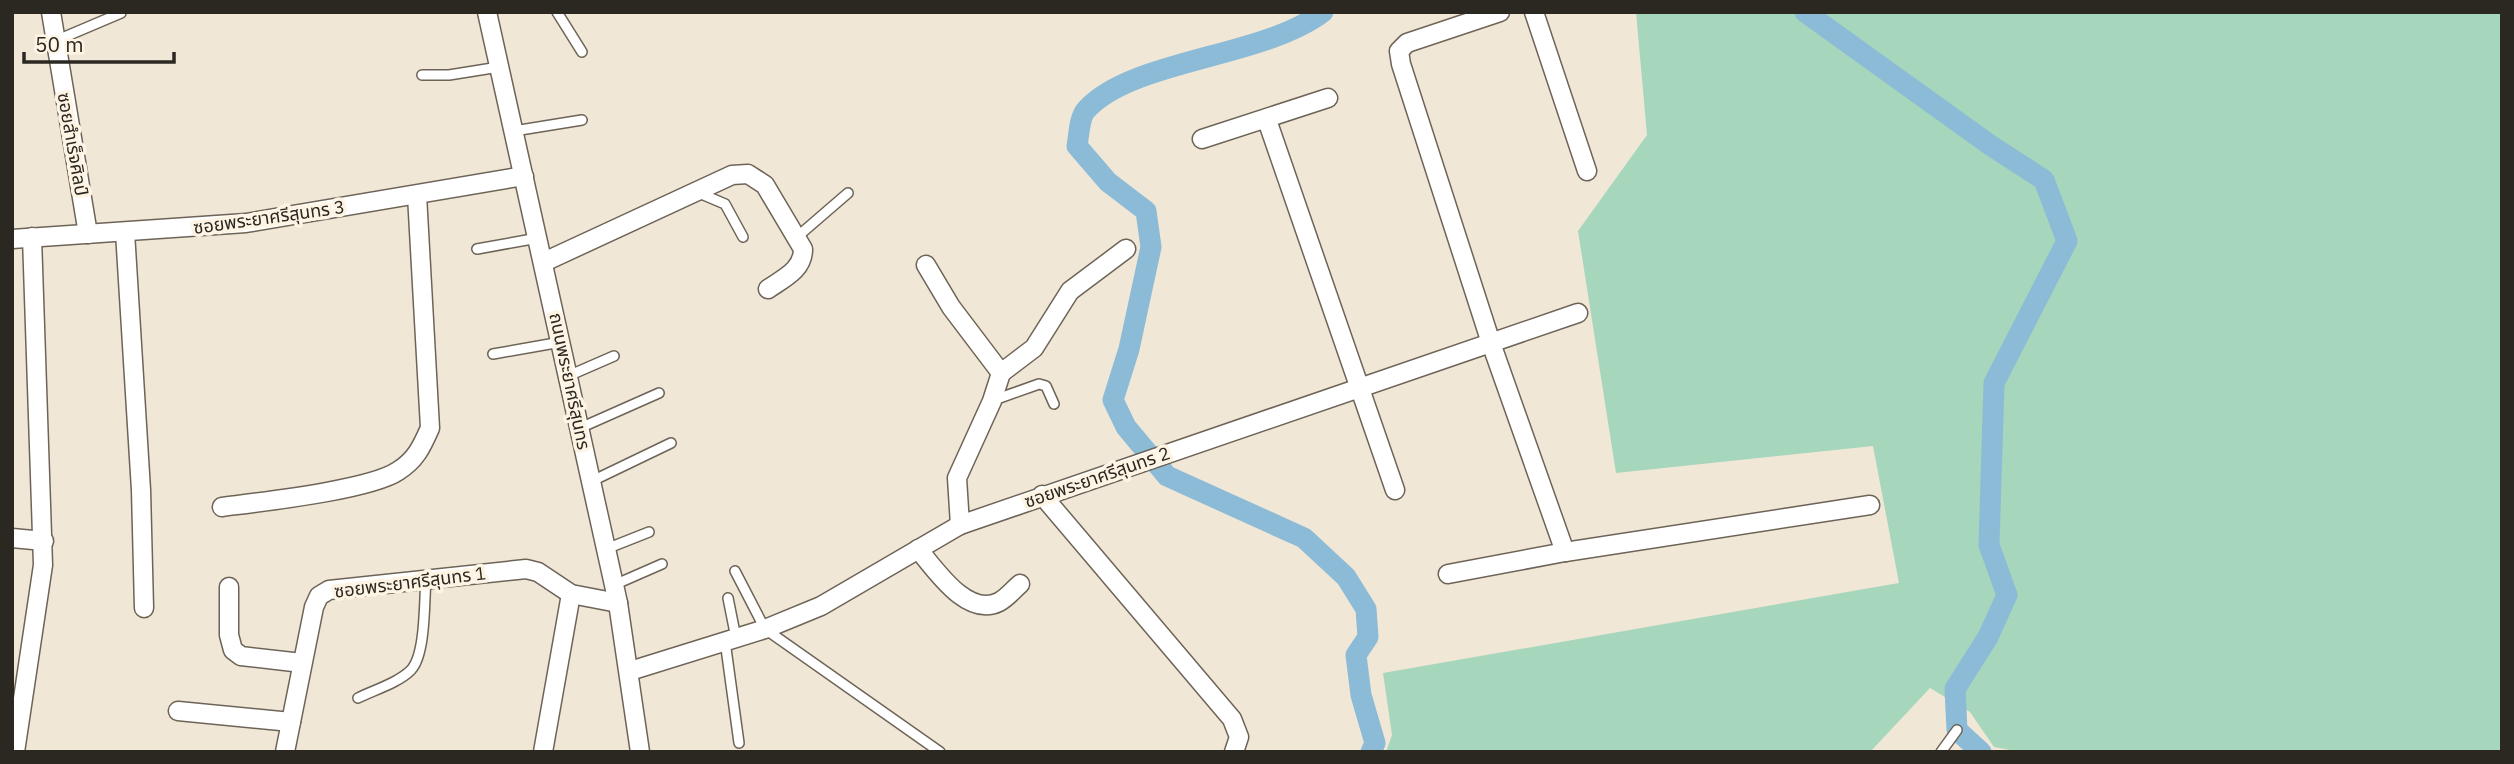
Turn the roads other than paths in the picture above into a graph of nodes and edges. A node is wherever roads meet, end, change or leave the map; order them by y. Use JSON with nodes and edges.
{"nodes":[{"id":1,"x":51,"y":12,"type":"edge"},
{"id":2,"x":121,"y":12,"type":"edge"},
{"id":3,"x":487,"y":12,"type":"edge"},
{"id":4,"x":557,"y":12,"type":"edge"},
{"id":5,"x":1500,"y":12,"type":"edge"},
{"id":6,"x":1534,"y":12,"type":"edge"},
{"id":7,"x":55,"y":41,"type":"junction"},
{"id":8,"x":582,"y":52,"type":"dead end"},
{"id":9,"x":499,"y":67,"type":"junction"},
{"id":10,"x":422,"y":75,"type":"dead end"},
{"id":11,"x":1328,"y":98,"type":"dead end"},
{"id":12,"x":582,"y":120,"type":"dead end"},
{"id":13,"x":1266,"y":120,"type":"junction"},
{"id":14,"x":514,"y":131,"type":"junction"},
{"id":15,"x":1202,"y":139,"type":"dead end"},
{"id":16,"x":1587,"y":171,"type":"dead end"},
{"id":17,"x":524,"y":176,"type":"junction"},
{"id":18,"x":694,"y":192,"type":"junction"},
{"id":19,"x":848,"y":193,"type":"dead end"},
{"id":20,"x":418,"y":195,"type":"junction"},
{"id":21,"x":125,"y":232,"type":"junction"},
{"id":22,"x":89,"y":234,"type":"junction"},
{"id":23,"x":32,"y":237,"type":"junction"},
{"id":24,"x":743,"y":237,"type":"dead end"},
{"id":25,"x":797,"y":237,"type":"junction"},
{"id":26,"x":538,"y":238,"type":"junction"},
{"id":27,"x":12,"y":239,"type":"edge"},
{"id":28,"x":477,"y":249,"type":"dead end"},
{"id":29,"x":1126,"y":249,"type":"dead end"},
{"id":30,"x":544,"y":262,"type":"junction"},
{"id":31,"x":926,"y":265,"type":"dead end"},
{"id":32,"x":768,"y":289,"type":"dead end"},
{"id":33,"x":1578,"y":313,"type":"dead end"},
{"id":34,"x":561,"y":342,"type":"junction"},
{"id":35,"x":1491,"y":343,"type":"junction"},
{"id":36,"x":493,"y":354,"type":"dead end"},
{"id":37,"x":614,"y":356,"type":"dead end"},
{"id":38,"x":1001,"y":373,"type":"junction"},
{"id":39,"x":568,"y":376,"type":"junction"},
{"id":40,"x":1360,"y":388,"type":"junction"},
{"id":41,"x":659,"y":393,"type":"dead end"},
{"id":42,"x":992,"y":401,"type":"junction"},
{"id":43,"x":1054,"y":404,"type":"dead end"},
{"id":44,"x":580,"y":428,"type":"junction"},
{"id":45,"x":671,"y":443,"type":"dead end"},
{"id":46,"x":592,"y":481,"type":"junction"},
{"id":47,"x":1395,"y":490,"type":"dead end"},
{"id":48,"x":1042,"y":495,"type":"junction"},
{"id":49,"x":1871,"y":505,"type":"dead end"},
{"id":50,"x":222,"y":507,"type":"dead end"},
{"id":51,"x":960,"y":525,"type":"junction"},
{"id":52,"x":649,"y":532,"type":"dead end"},
{"id":53,"x":12,"y":538,"type":"edge"},
{"id":54,"x":44,"y":541,"type":"junction"},
{"id":55,"x":606,"y":549,"type":"junction"},
{"id":56,"x":918,"y":549,"type":"junction"},
{"id":57,"x":1565,"y":552,"type":"junction"},
{"id":58,"x":662,"y":564,"type":"dead end"},
{"id":59,"x":735,"y":571,"type":"dead end"},
{"id":60,"x":1448,"y":573,"type":"dead end"},
{"id":61,"x":426,"y":579,"type":"junction"},
{"id":62,"x":1020,"y":584,"type":"dead end"},
{"id":63,"x":614,"y":585,"type":"junction"},
{"id":64,"x":229,"y":587,"type":"dead end"},
{"id":65,"x":571,"y":594,"type":"junction"},
{"id":66,"x":728,"y":598,"type":"dead end"},
{"id":67,"x":618,"y":603,"type":"junction"},
{"id":68,"x":144,"y":608,"type":"dead end"},
{"id":69,"x":765,"y":629,"type":"junction"},
{"id":70,"x":730,"y":640,"type":"junction"},
{"id":71,"x":302,"y":663,"type":"junction"},
{"id":72,"x":630,"y":671,"type":"junction"},
{"id":73,"x":358,"y":698,"type":"dead end"},
{"id":74,"x":178,"y":711,"type":"dead end"},
{"id":75,"x":291,"y":722,"type":"junction"},
{"id":76,"x":1957,"y":730,"type":"dead end"},
{"id":77,"x":739,"y":743,"type":"dead end"},
{"id":78,"x":15,"y":752,"type":"edge"},
{"id":79,"x":285,"y":752,"type":"edge"},
{"id":80,"x":543,"y":752,"type":"edge"},
{"id":81,"x":640,"y":752,"type":"edge"},
{"id":82,"x":940,"y":752,"type":"edge"},
{"id":83,"x":1234,"y":752,"type":"edge"},
{"id":84,"x":1941,"y":752,"type":"edge"}],
"edges":[{"from":1,"to":7,"type":"street","name":"ซอยสำเร็จศิลป์"},
{"from":2,"to":7,"type":"lane"},
{"from":3,"to":9,"type":"street","name":"ถนนพระยาศรีสุนทร"},
{"from":4,"to":8,"type":"lane"},
{"from":5,"to":35,"type":"street"},
{"from":6,"to":16,"type":"street"},
{"from":7,"to":22,"type":"street","name":"ซอยสำเร็จศิลป์"},
{"from":9,"to":10,"type":"lane"},
{"from":9,"to":14,"type":"street","name":"ถนนพระยาศรีสุนทร"},
{"from":11,"to":13,"type":"street"},
{"from":12,"to":14,"type":"lane"},
{"from":13,"to":15,"type":"street"},
{"from":13,"to":40,"type":"street"},
{"from":14,"to":17,"type":"street","name":"ถนนพระยาศรีสุนทร"},
{"from":17,"to":20,"type":"street","name":"ซอยพระยาศรีสุนทร 3"},
{"from":17,"to":26,"type":"street","name":"ถนนพระยาศรีสุนทร"},
{"from":18,"to":24,"type":"lane"},
{"from":18,"to":25,"type":"street"},
{"from":18,"to":30,"type":"street"},
{"from":19,"to":25,"type":"lane"},
{"from":20,"to":21,"type":"street","name":"ซอยพระยาศรีสุนทร 3"},
{"from":20,"to":50,"type":"street"},
{"from":21,"to":22,"type":"street","name":"ซอยพระยาศรีสุนทร 3"},
{"from":21,"to":68,"type":"street"},
{"from":22,"to":23,"type":"street","name":"ซอยพระยาศรีสุนทร 3"},
{"from":23,"to":27,"type":"street","name":"ซอยพระยาศรีสุนทร 3"},
{"from":23,"to":54,"type":"street"},
{"from":25,"to":32,"type":"street"},
{"from":26,"to":28,"type":"lane"},
{"from":26,"to":30,"type":"street","name":"ถนนพระยาศรีสุนทร"},
{"from":29,"to":38,"type":"street"},
{"from":30,"to":34,"type":"street","name":"ถนนพระยาศรีสุนทร"},
{"from":31,"to":38,"type":"street"},
{"from":33,"to":35,"type":"street","name":"ซอยพระยาศรีสุนทร 2"},
{"from":34,"to":36,"type":"lane"},
{"from":34,"to":39,"type":"street","name":"ถนนพระยาศรีสุนทร"},
{"from":35,"to":40,"type":"street","name":"ซอยพระยาศรีสุนทร 2"},
{"from":35,"to":57,"type":"street"},
{"from":37,"to":39,"type":"lane"},
{"from":38,"to":42,"type":"street"},
{"from":39,"to":44,"type":"street","name":"ถนนพระยาศรีสุนทร"},
{"from":40,"to":47,"type":"street"},
{"from":40,"to":48,"type":"street","name":"ซอยพระยาศรีสุนทร 2"},
{"from":41,"to":44,"type":"lane"},
{"from":42,"to":43,"type":"lane"},
{"from":42,"to":51,"type":"street"},
{"from":44,"to":46,"type":"street","name":"ถนนพระยาศรีสุนทร"},
{"from":45,"to":46,"type":"lane"},
{"from":46,"to":55,"type":"street","name":"ถนนพระยาศรีสุนทร"},
{"from":48,"to":51,"type":"street","name":"ซอยพระยาศรีสุนทร 2"},
{"from":48,"to":83,"type":"street"},
{"from":49,"to":57,"type":"street"},
{"from":51,"to":56,"type":"street","name":"ซอยพระยาศรีสุนทร 2"},
{"from":52,"to":55,"type":"lane"},
{"from":53,"to":54,"type":"street"},
{"from":54,"to":78,"type":"street"},
{"from":55,"to":63,"type":"street","name":"ถนนพระยาศรีสุนทร"},
{"from":56,"to":62,"type":"street"},
{"from":56,"to":69,"type":"street","name":"ซอยพระยาศรีสุนทร 2"},
{"from":57,"to":60,"type":"street"},
{"from":58,"to":63,"type":"lane"},
{"from":59,"to":69,"type":"lane"},
{"from":61,"to":65,"type":"street","name":"ซอยพระยาศรีสุนทร 1"},
{"from":61,"to":71,"type":"street","name":"ซอยพระยาศรีสุนทร 1"},
{"from":61,"to":73,"type":"lane"},
{"from":63,"to":67,"type":"street","name":"ถนนพระยาศรีสุนทร"},
{"from":64,"to":71,"type":"street"},
{"from":65,"to":67,"type":"street","name":"ซอยพระยาศรีสุนทร 1"},
{"from":65,"to":80,"type":"street"},
{"from":66,"to":70,"type":"lane"},
{"from":67,"to":72,"type":"street","name":"ถนนพระยาศรีสุนทร"},
{"from":69,"to":70,"type":"street","name":"ซอยพระยาศรีสุนทร 2"},
{"from":69,"to":82,"type":"lane"},
{"from":70,"to":72,"type":"street","name":"ซอยพระยาศรีสุนทร 2"},
{"from":70,"to":77,"type":"lane"},
{"from":71,"to":75,"type":"street","name":"ซอยพระยาศรีสุนทร 1"},
{"from":72,"to":81,"type":"street","name":"ถนนพระยาศรีสุนทร"},
{"from":74,"to":75,"type":"street"},
{"from":75,"to":79,"type":"street","name":"ซอยพระยาศรีสุนทร 1"},
{"from":76,"to":84,"type":"lane"}]}
